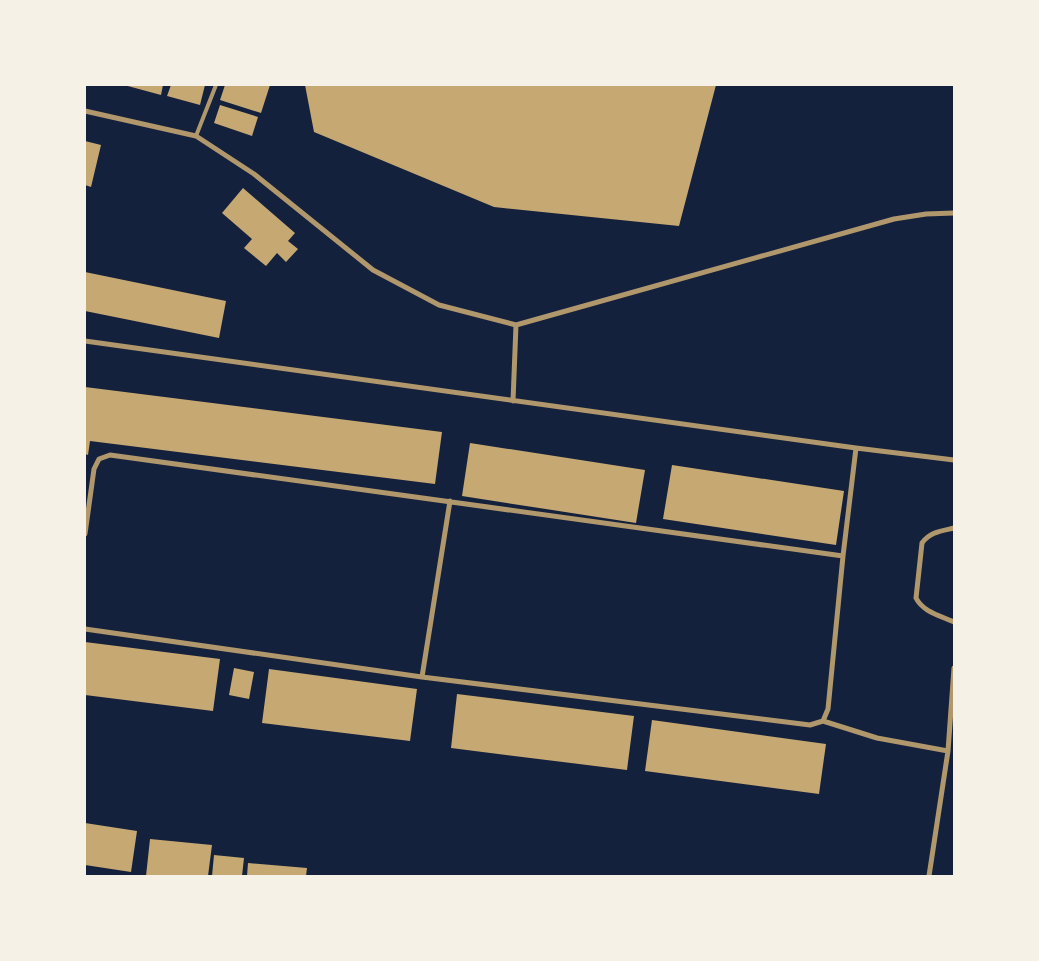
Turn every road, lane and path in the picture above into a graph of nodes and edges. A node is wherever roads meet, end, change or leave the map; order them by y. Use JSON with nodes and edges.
{"nodes":[{"id":1,"x":216,"y":85,"type":"edge"},
{"id":2,"x":85,"y":111,"type":"edge"},
{"id":3,"x":196,"y":136,"type":"junction"},
{"id":4,"x":954,"y":213,"type":"edge"},
{"id":5,"x":516,"y":325,"type":"junction"},
{"id":6,"x":85,"y":341,"type":"edge"},
{"id":7,"x":513,"y":401,"type":"junction"},
{"id":8,"x":856,"y":448,"type":"junction"},
{"id":9,"x":954,"y":460,"type":"edge"},
{"id":10,"x":450,"y":501,"type":"junction"},
{"id":11,"x":954,"y":528,"type":"edge"},
{"id":12,"x":85,"y":534,"type":"edge"},
{"id":13,"x":843,"y":556,"type":"junction"},
{"id":14,"x":954,"y":622,"type":"edge"},
{"id":15,"x":85,"y":629,"type":"edge"},
{"id":16,"x":954,"y":668,"type":"edge"},
{"id":17,"x":422,"y":678,"type":"junction"},
{"id":18,"x":823,"y":720,"type":"junction"},
{"id":19,"x":948,"y":751,"type":"junction"},
{"id":20,"x":929,"y":876,"type":"edge"}],
"edges":[{"from":1,"to":3,"type":"lane"},
{"from":2,"to":3,"type":"street"},
{"from":3,"to":5,"type":"street"},
{"from":4,"to":5,"type":"street"},
{"from":5,"to":7,"type":"street"},
{"from":6,"to":7,"type":"street"},
{"from":7,"to":8,"type":"street"},
{"from":8,"to":9,"type":"street"},
{"from":8,"to":13,"type":"street"},
{"from":10,"to":12,"type":"street"},
{"from":10,"to":13,"type":"street"},
{"from":10,"to":17,"type":"street"},
{"from":11,"to":14,"type":"street"},
{"from":13,"to":18,"type":"street"},
{"from":15,"to":17,"type":"street"},
{"from":16,"to":19,"type":"street"},
{"from":17,"to":18,"type":"street"},
{"from":18,"to":19,"type":"street"},
{"from":19,"to":20,"type":"street"}]}
